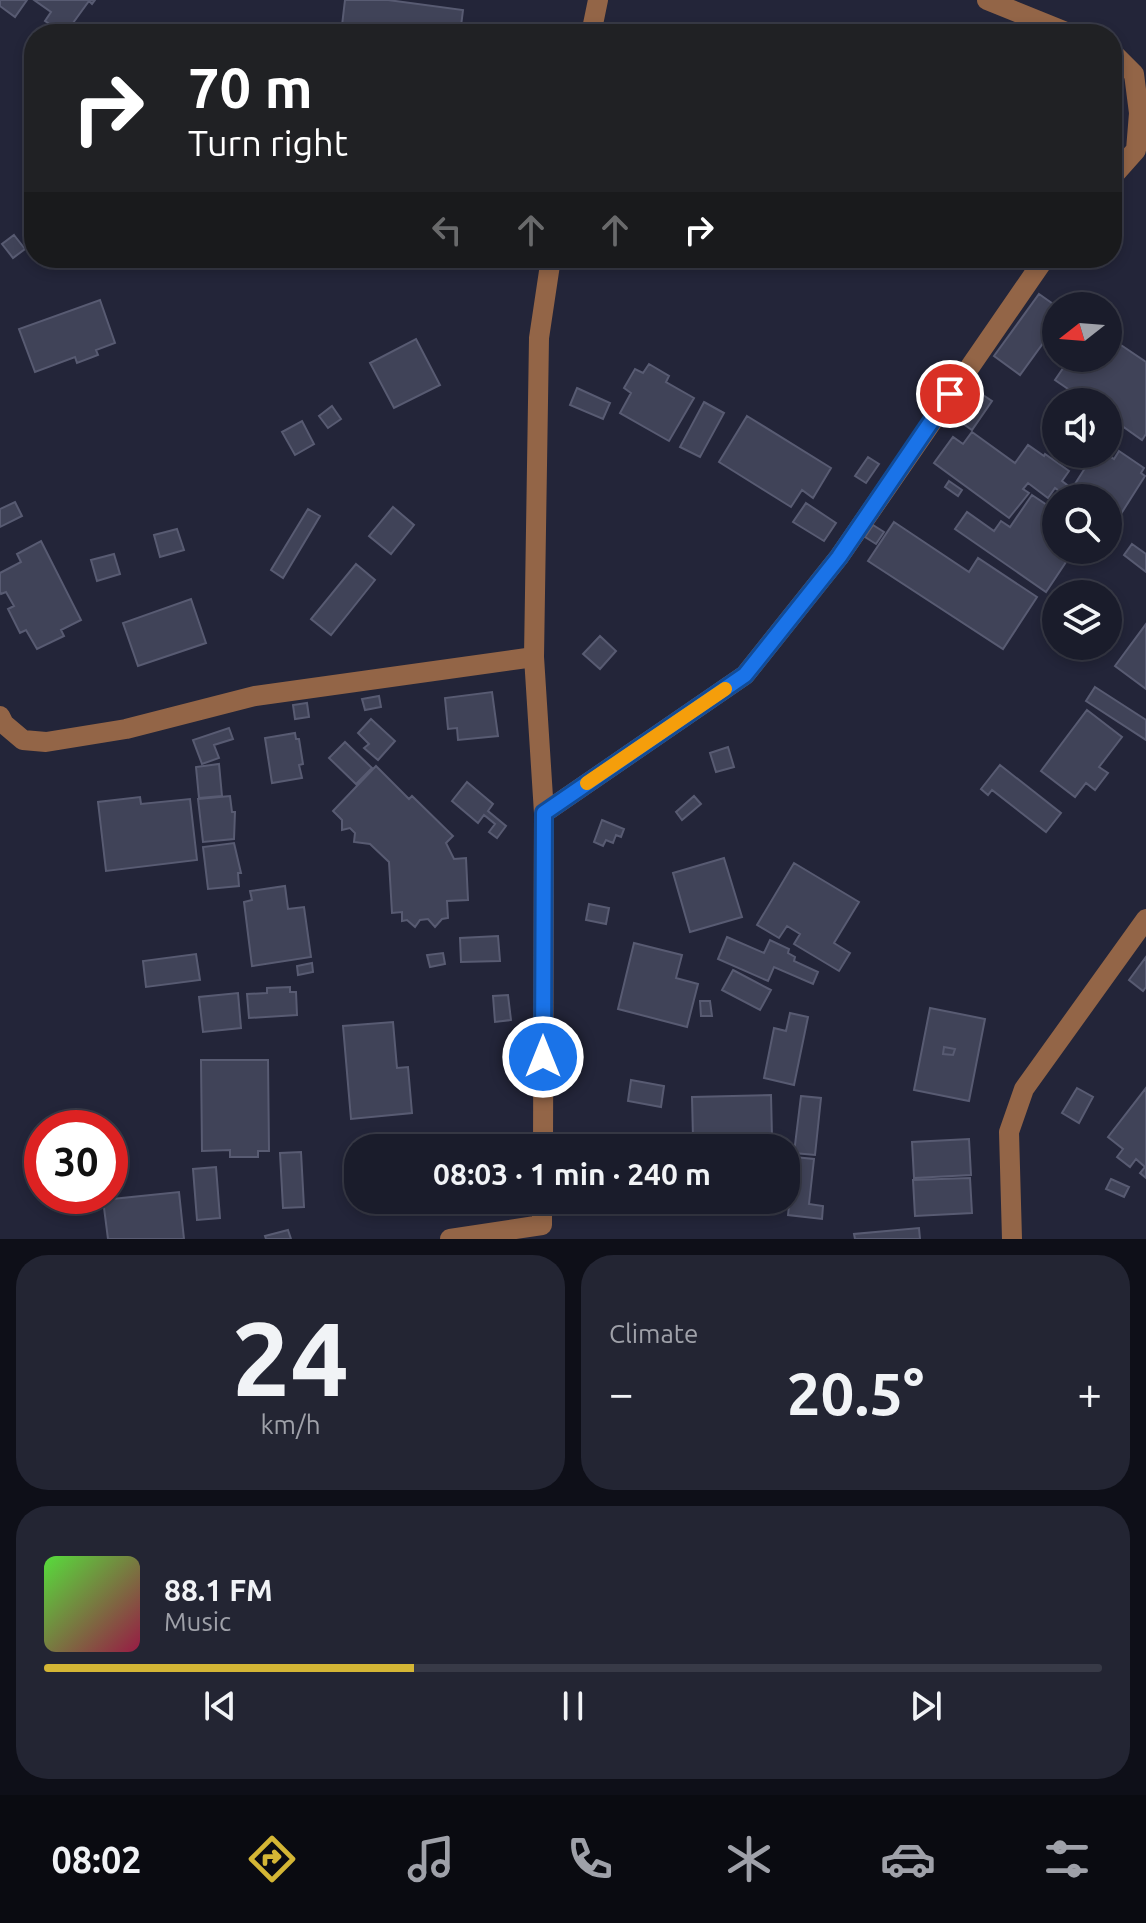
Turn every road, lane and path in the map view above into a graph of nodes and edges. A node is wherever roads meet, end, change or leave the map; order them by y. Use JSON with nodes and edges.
{"nodes":[{"id":1,"x":598,"y":0,"type":"edge"},
{"id":2,"x":987,"y":0,"type":"edge"},
{"id":3,"x":593,"y":24,"type":"edge"},
{"id":4,"x":1046,"y":24,"type":"edge"},
{"id":5,"x":1122,"y":62,"type":"edge"},
{"id":6,"x":1141,"y":154,"type":"edge"},
{"id":7,"x":1122,"y":169,"type":"edge"},
{"id":8,"x":550,"y":268,"type":"edge"},
{"id":9,"x":1038,"y":268,"type":"edge"},
{"id":10,"x":534,"y":657,"type":"junction"},
{"id":11,"x":0,"y":716,"type":"edge"},
{"id":12,"x":544,"y":813,"type":"junction"},
{"id":13,"x":1146,"y":919,"type":"edge"},
{"id":14,"x":543,"y":1134,"type":"edge"},
{"id":15,"x":542,"y":1232,"type":"edge"},
{"id":16,"x":450,"y":1239,"type":"edge"},
{"id":17,"x":1012,"y":1239,"type":"edge"}],
"edges":[{"from":1,"to":3,"type":"street"},
{"from":2,"to":4,"type":"street"},
{"from":5,"to":6,"type":"street"},
{"from":6,"to":7,"type":"street"},
{"from":8,"to":10,"type":"street"},
{"from":9,"to":12,"type":"street"},
{"from":10,"to":11,"type":"street"},
{"from":10,"to":12,"type":"street"},
{"from":12,"to":14,"type":"street"},
{"from":13,"to":17,"type":"street"},
{"from":15,"to":16,"type":"street"}]}
